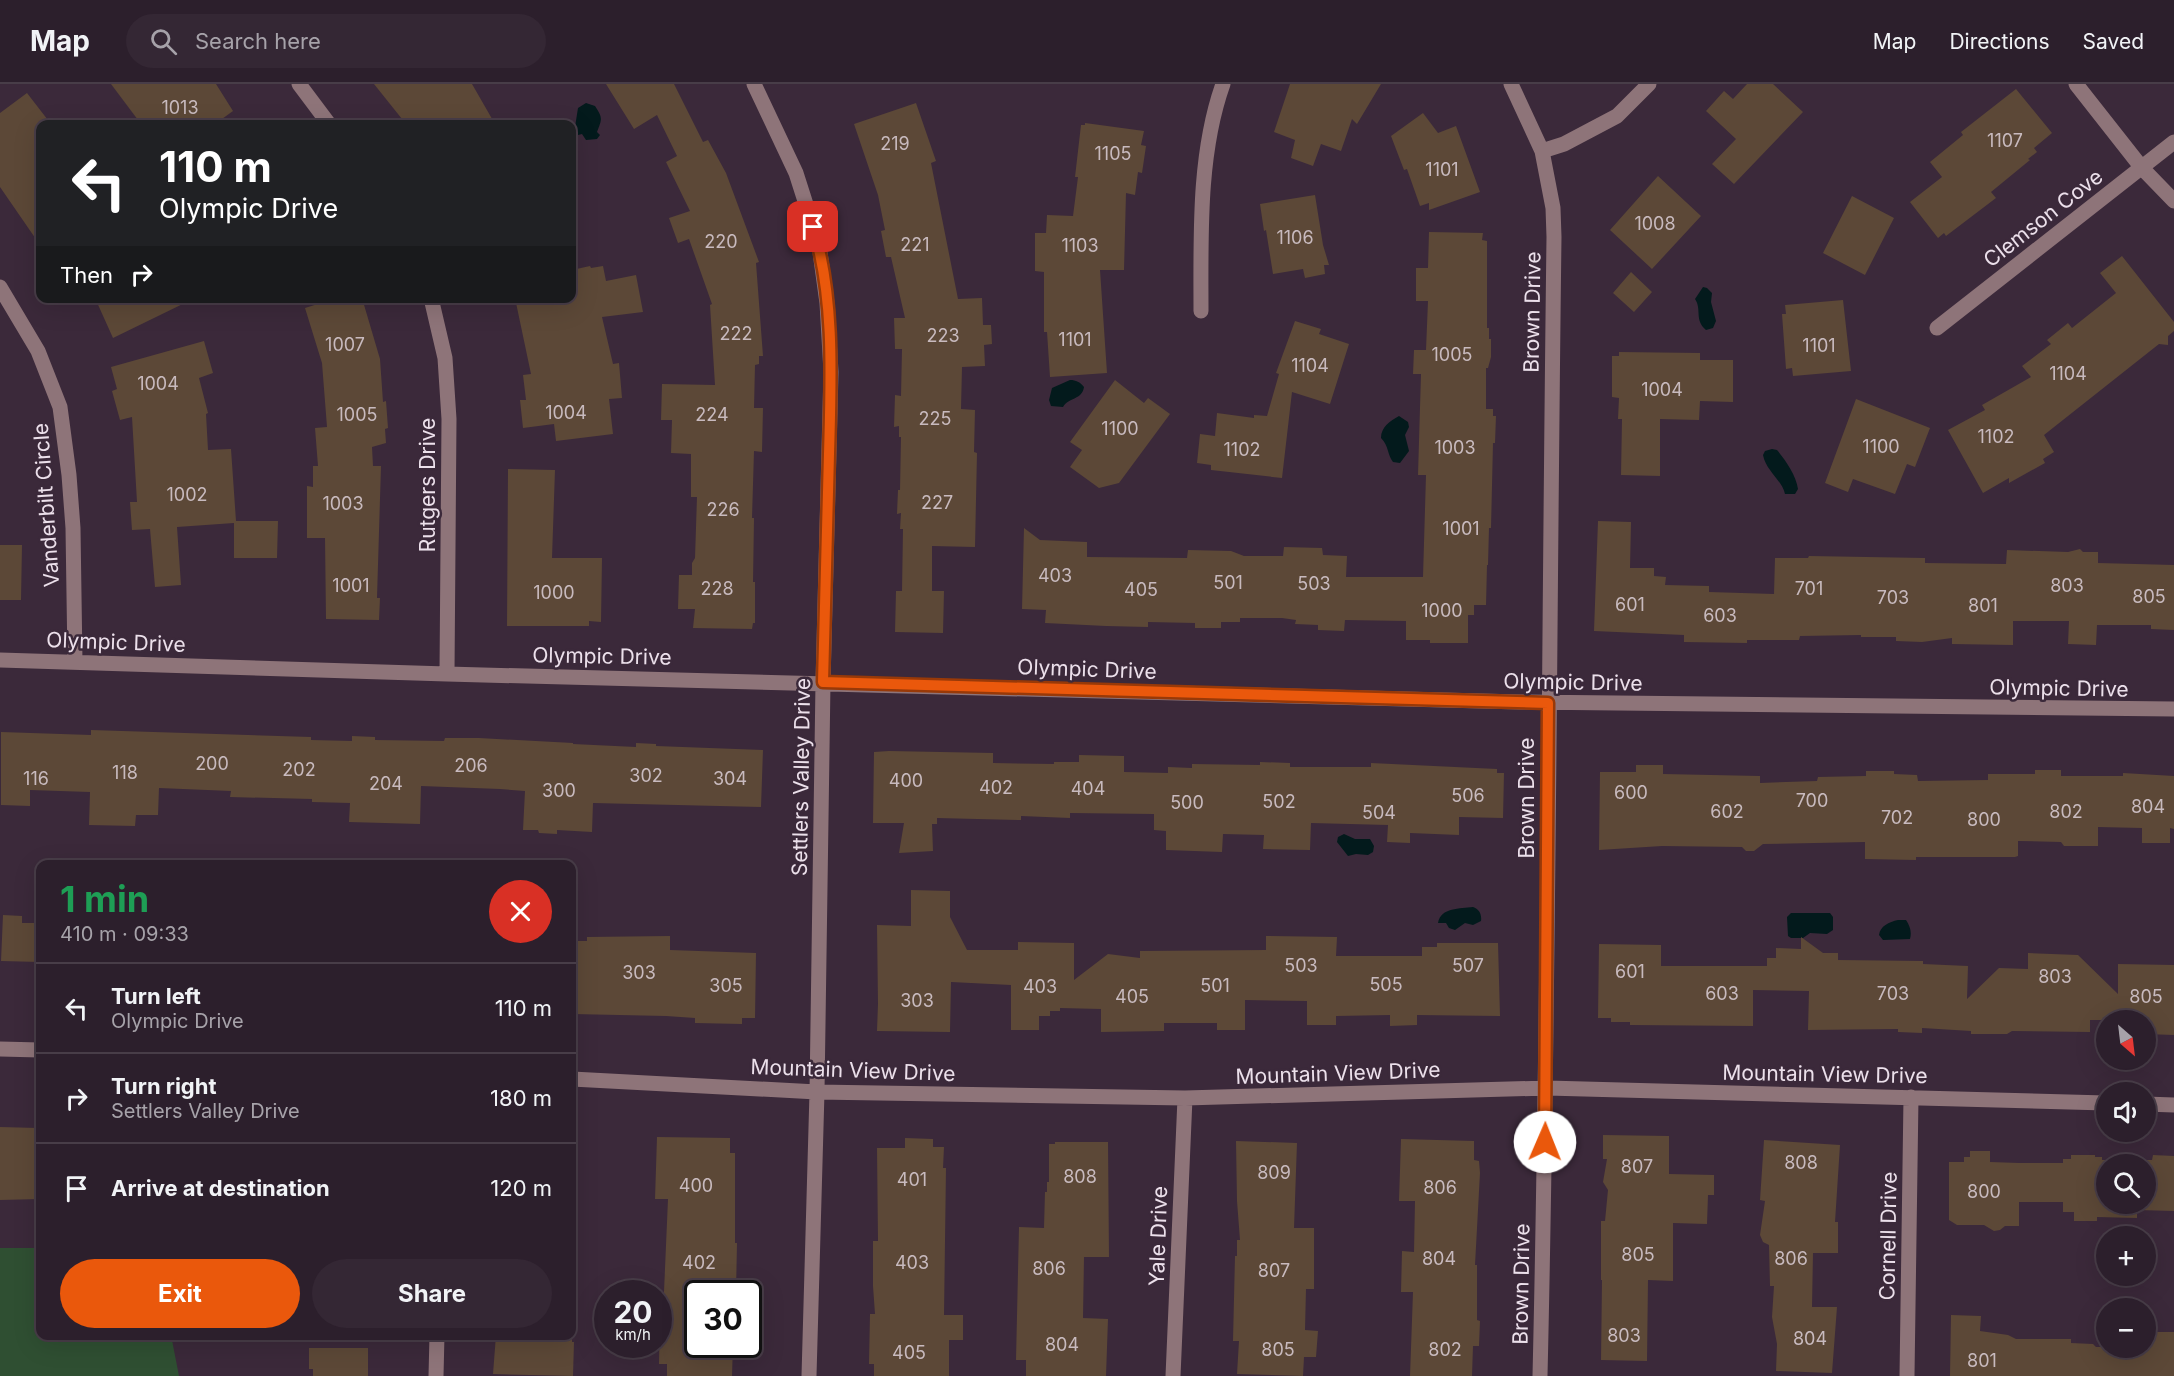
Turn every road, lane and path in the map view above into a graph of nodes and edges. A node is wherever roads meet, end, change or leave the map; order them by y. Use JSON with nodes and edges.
{"nodes":[{"id":1,"x":299,"y":84,"type":"edge"},
{"id":2,"x":754,"y":84,"type":"edge"},
{"id":3,"x":1223,"y":84,"type":"edge"},
{"id":4,"x":1512,"y":84,"type":"edge"},
{"id":5,"x":1649,"y":84,"type":"edge"},
{"id":6,"x":2076,"y":84,"type":"edge"},
{"id":7,"x":326,"y":120,"type":"edge"},
{"id":8,"x":2174,"y":142,"type":"edge"},
{"id":9,"x":1542,"y":151,"type":"junction"},
{"id":10,"x":2142,"y":168,"type":"junction"},
{"id":11,"x":2174,"y":201,"type":"edge"},
{"id":12,"x":0,"y":287,"type":"edge"},
{"id":13,"x":432,"y":303,"type":"edge"},
{"id":14,"x":1201,"y":311,"type":"dead end"},
{"id":15,"x":1937,"y":328,"type":"dead end"},
{"id":16,"x":0,"y":660,"type":"edge"},
{"id":17,"x":75,"y":662,"type":"junction"},
{"id":18,"x":447,"y":674,"type":"junction"},
{"id":19,"x":823,"y":682,"type":"junction"},
{"id":20,"x":1548,"y":703,"type":"junction"},
{"id":21,"x":2174,"y":709,"type":"edge"},
{"id":22,"x":0,"y":1049,"type":"edge"},
{"id":23,"x":36,"y":1050,"type":"edge"},
{"id":24,"x":576,"y":1079,"type":"edge"},
{"id":25,"x":1546,"y":1088,"type":"junction"},
{"id":26,"x":817,"y":1092,"type":"junction"},
{"id":27,"x":1911,"y":1097,"type":"junction"},
{"id":28,"x":1185,"y":1098,"type":"junction"},
{"id":29,"x":2096,"y":1103,"type":"edge"},
{"id":30,"x":2156,"y":1104,"type":"edge"},
{"id":31,"x":2174,"y":1105,"type":"edge"},
{"id":32,"x":437,"y":1340,"type":"edge"},
{"id":33,"x":436,"y":1376,"type":"edge"},
{"id":34,"x":809,"y":1376,"type":"edge"},
{"id":35,"x":1173,"y":1376,"type":"edge"},
{"id":36,"x":1540,"y":1376,"type":"edge"},
{"id":37,"x":1907,"y":1376,"type":"edge"}],
"edges":[{"from":1,"to":7,"type":"street"},
{"from":2,"to":19,"type":"street","name":"Settlers Valley Drive"},
{"from":3,"to":14,"type":"street"},
{"from":4,"to":9,"type":"street","name":"Brown Drive"},
{"from":5,"to":9,"type":"street"},
{"from":6,"to":10,"type":"street"},
{"from":8,"to":10,"type":"street","name":"Clemson Cove"},
{"from":9,"to":20,"type":"street","name":"Brown Drive"},
{"from":10,"to":11,"type":"street"},
{"from":10,"to":15,"type":"street","name":"Clemson Cove"},
{"from":12,"to":17,"type":"street","name":"Vanderbilt Circle"},
{"from":13,"to":18,"type":"street","name":"Rutgers Drive"},
{"from":16,"to":17,"type":"street","name":"Olympic Drive"},
{"from":17,"to":18,"type":"street","name":"Olympic Drive"},
{"from":18,"to":19,"type":"street","name":"Olympic Drive"},
{"from":19,"to":20,"type":"street","name":"Olympic Drive"},
{"from":19,"to":26,"type":"street","name":"Settlers Valley Drive"},
{"from":20,"to":21,"type":"street","name":"Olympic Drive"},
{"from":20,"to":25,"type":"street","name":"Brown Drive"},
{"from":22,"to":23,"type":"street"},
{"from":24,"to":26,"type":"street","name":"Mountain View Drive"},
{"from":25,"to":27,"type":"street","name":"Mountain View Drive"},
{"from":25,"to":28,"type":"street","name":"Mountain View Drive"},
{"from":25,"to":36,"type":"street","name":"Brown Drive"},
{"from":26,"to":28,"type":"street","name":"Mountain View Drive"},
{"from":26,"to":34,"type":"street","name":"Settlers Valley Drive"},
{"from":27,"to":29,"type":"street","name":"Mountain View Drive"},
{"from":27,"to":37,"type":"street","name":"Cornell Drive"},
{"from":28,"to":35,"type":"street","name":"Yale Drive"},
{"from":30,"to":31,"type":"street"},
{"from":32,"to":33,"type":"street"}]}
